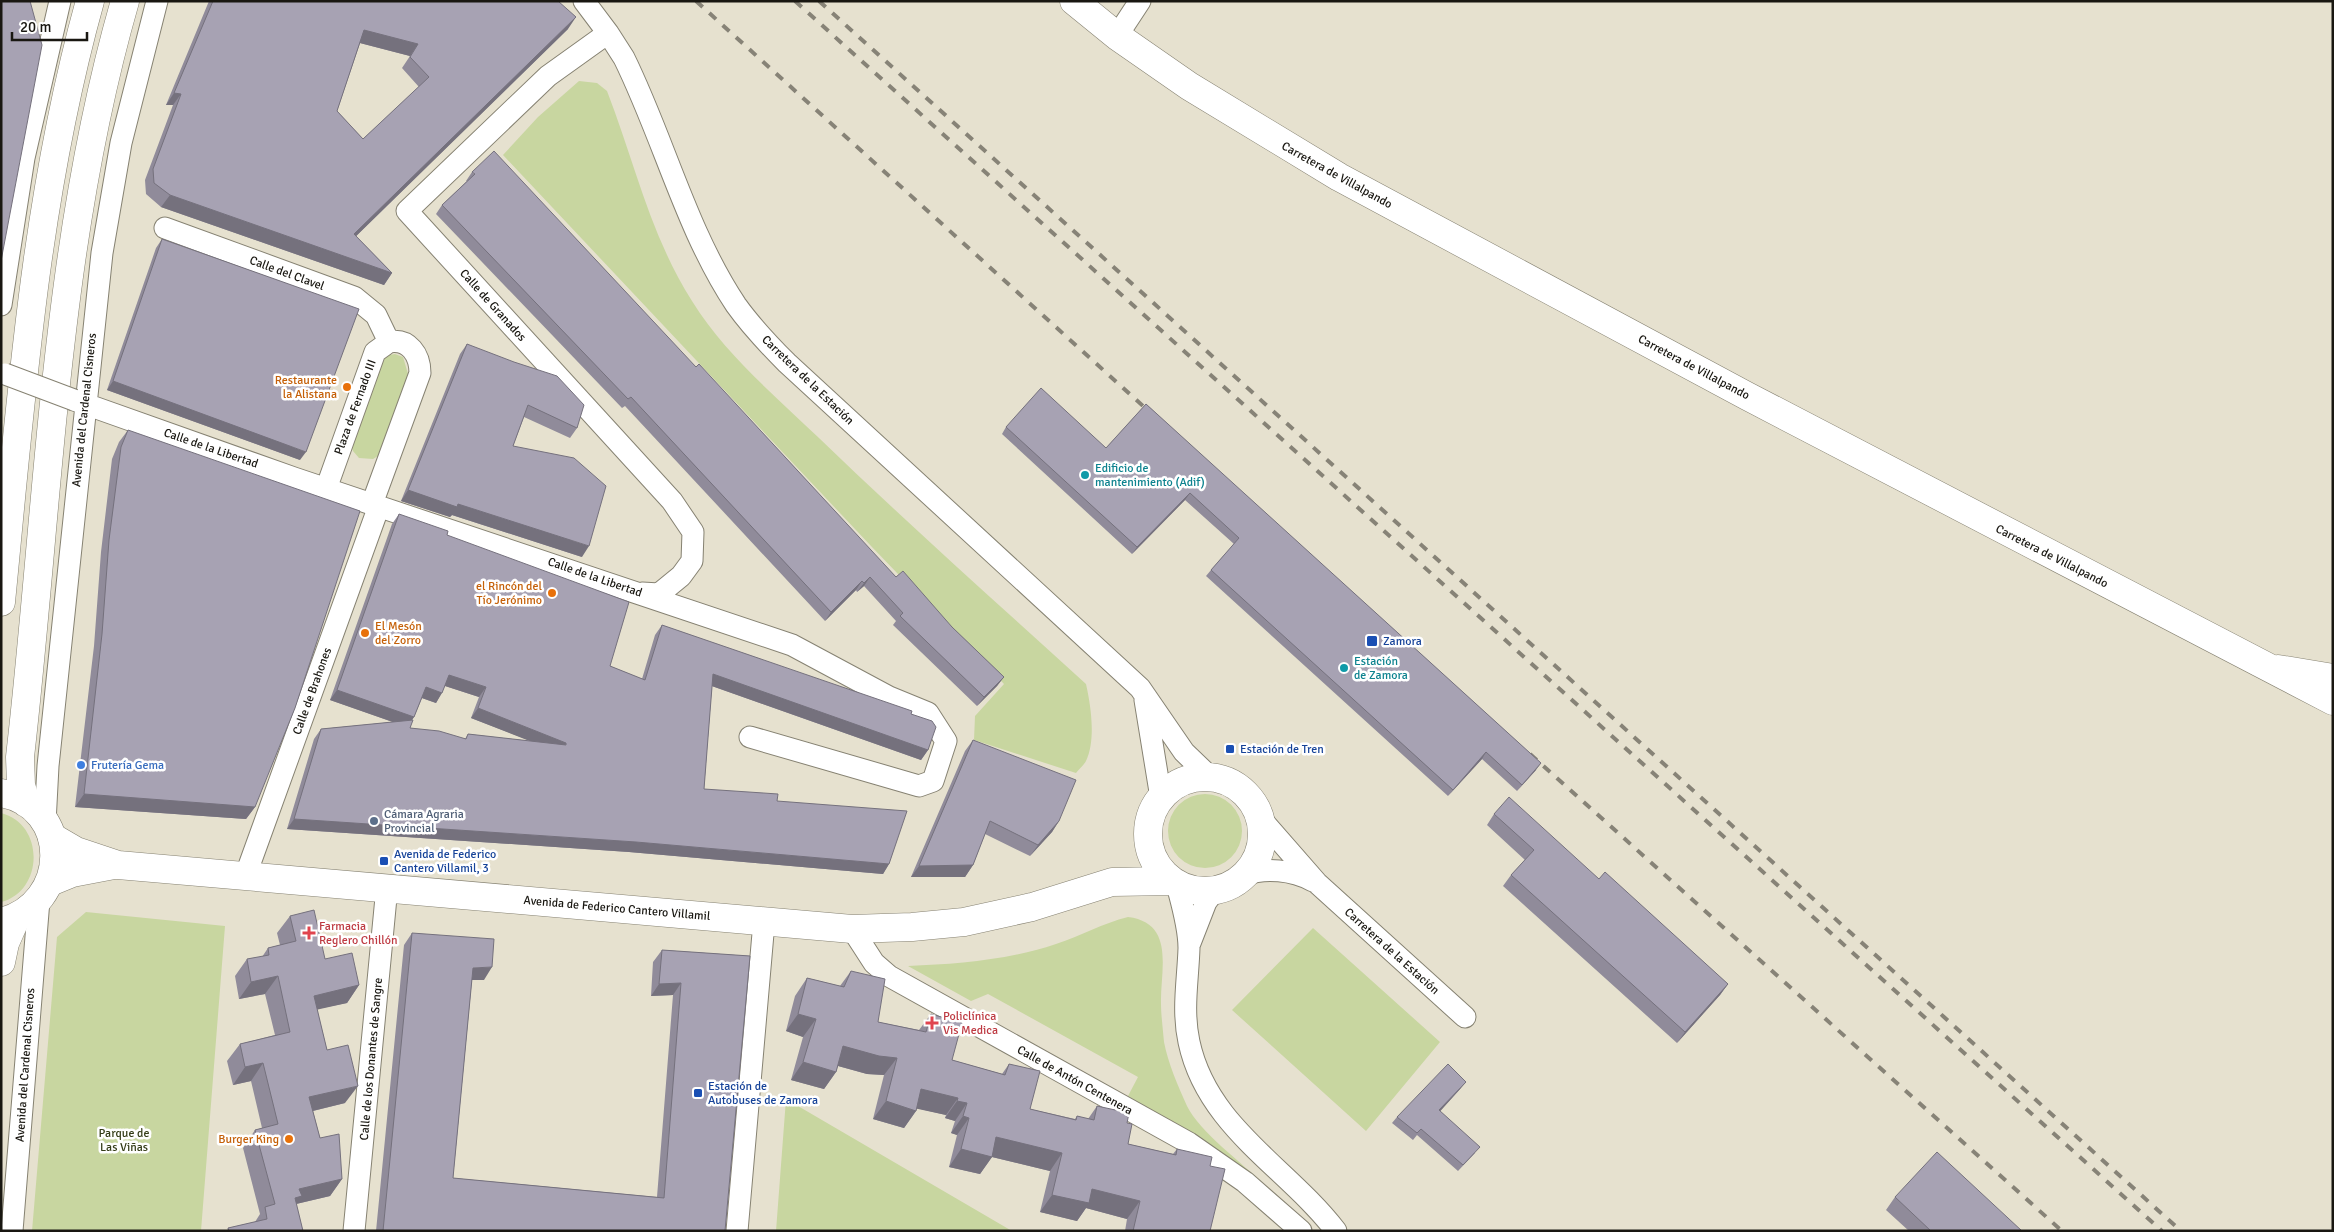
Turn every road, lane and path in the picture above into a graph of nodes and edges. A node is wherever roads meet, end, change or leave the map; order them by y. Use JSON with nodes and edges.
{"nodes":[{"id":1,"x":60,"y":1,"type":"edge"},
{"id":2,"x":90,"y":1,"type":"edge"},
{"id":3,"x":125,"y":1,"type":"edge"},
{"id":4,"x":157,"y":1,"type":"edge"},
{"id":5,"x":584,"y":1,"type":"edge"},
{"id":6,"x":1074,"y":1,"type":"edge"},
{"id":7,"x":1140,"y":1,"type":"edge"},
{"id":8,"x":608,"y":33,"type":"junction"},
{"id":9,"x":1117,"y":36,"type":"junction"},
{"id":10,"x":165,"y":228,"type":"dead end"},
{"id":11,"x":1,"y":305,"type":"edge"},
{"id":12,"x":389,"y":342,"type":"junction"},
{"id":13,"x":3,"y":374,"type":"edge"},
{"id":14,"x":80,"y":402,"type":"junction"},
{"id":15,"x":326,"y":489,"type":"junction"},
{"id":16,"x":376,"y":505,"type":"junction"},
{"id":17,"x":641,"y":593,"type":"junction"},
{"id":18,"x":1,"y":602,"type":"edge"},
{"id":19,"x":2261,"y":664,"type":"junction"},
{"id":20,"x":2333,"y":678,"type":"edge"},
{"id":21,"x":1135,"y":683,"type":"junction"},
{"id":22,"x":2333,"y":702,"type":"edge"},
{"id":23,"x":750,"y":736,"type":"dead end"},
{"id":24,"x":1211,"y":778,"type":"junction"},
{"id":25,"x":1,"y":793,"type":"edge"},
{"id":26,"x":1162,"y":798,"type":"junction"},
{"id":27,"x":26,"y":803,"type":"junction"},
{"id":28,"x":1261,"y":818,"type":"junction"},
{"id":29,"x":48,"y":830,"type":"junction"},
{"id":30,"x":1148,"y":836,"type":"junction"},
{"id":31,"x":118,"y":865,"type":"junction"},
{"id":32,"x":1244,"y":875,"type":"junction"},
{"id":33,"x":245,"y":876,"type":"junction"},
{"id":34,"x":1112,"y":882,"type":"junction"},
{"id":35,"x":1174,"y":883,"type":"junction"},
{"id":36,"x":1319,"y":885,"type":"junction"},
{"id":37,"x":387,"y":887,"type":"junction"},
{"id":38,"x":1214,"y":890,"type":"junction"},
{"id":39,"x":45,"y":891,"type":"junction"},
{"id":40,"x":9,"y":920,"type":"edge"},
{"id":41,"x":764,"y":922,"type":"junction"},
{"id":42,"x":852,"y":929,"type":"junction"},
{"id":43,"x":1189,"y":948,"type":"junction"},
{"id":44,"x":1,"y":962,"type":"edge"},
{"id":45,"x":1465,"y":1017,"type":"dead end"},
{"id":46,"x":12,"y":1231,"type":"edge"},
{"id":47,"x":354,"y":1231,"type":"edge"},
{"id":48,"x":737,"y":1231,"type":"edge"},
{"id":49,"x":1301,"y":1231,"type":"edge"},
{"id":50,"x":1336,"y":1231,"type":"edge"}],
"edges":[{"from":1,"to":11,"type":"street"},
{"from":2,"to":18,"type":"main road"},
{"from":3,"to":27,"type":"main road"},
{"from":4,"to":14,"type":"street","name":"Avenida del Cardenal Cisneros"},
{"from":5,"to":8,"type":"street","name":"Carretera de la Estación"},
{"from":6,"to":9,"type":"main road","name":"Carretera de Villalpando"},
{"from":7,"to":9,"type":"street"},
{"from":8,"to":17,"type":"street","name":"Calle de Granados"},
{"from":8,"to":21,"type":"street","name":"Carretera de la Estación"},
{"from":9,"to":19,"type":"main road","name":"Carretera de Villalpando"},
{"from":10,"to":12,"type":"street","name":"Calle del Clavel"},
{"from":12,"to":15,"type":"street","name":"Plaza de Fernado III"},
{"from":12,"to":16,"type":"street"},
{"from":13,"to":14,"type":"street","name":"Calle de la Libertad","bridge":true},
{"from":14,"to":15,"type":"street","name":"Calle de la Libertad"},
{"from":14,"to":29,"type":"street","name":"Avenida del Cardenal Cisneros"},
{"from":15,"to":16,"type":"street","name":"Calle de la Libertad"},
{"from":16,"to":17,"type":"street","name":"Calle de la Libertad"},
{"from":16,"to":33,"type":"street","name":"Calle de Brahones"},
{"from":17,"to":23,"type":"street","name":"Calle de la Libertad"},
{"from":19,"to":20,"type":"main road"},
{"from":19,"to":22,"type":"main road","name":"Carretera de Villalpando"},
{"from":21,"to":24,"type":"street","name":"Carretera de la Estación"},
{"from":21,"to":26,"type":"street","name":"Carretera de la Estación"},
{"from":24,"to":26,"type":"main road"},
{"from":24,"to":28,"type":"main road"},
{"from":25,"to":27,"type":"main road"},
{"from":26,"to":30,"type":"main road"},
{"from":27,"to":29,"type":"main road"},
{"from":28,"to":32,"type":"main road"},
{"from":28,"to":36,"type":"street","name":"Carretera de la Estación"},
{"from":29,"to":31,"type":"main road","name":"Avenida de Federico Cantero Villamil"},
{"from":29,"to":39,"type":"main road","name":"Avenida del Cardenal Cisneros"},
{"from":30,"to":34,"type":"main road","name":"Avenida de Federico Cantero Villamil"},
{"from":30,"to":35,"type":"main road"},
{"from":31,"to":33,"type":"main road","name":"Avenida de Federico Cantero Villamil"},
{"from":31,"to":39,"type":"main road","name":"Avenida de Federico Cantero Villamil"},
{"from":32,"to":36,"type":"street","name":"Carretera de la Estación"},
{"from":32,"to":38,"type":"main road"},
{"from":33,"to":37,"type":"main road","name":"Avenida de Federico Cantero Villamil"},
{"from":34,"to":35,"type":"main road","name":"Avenida de Federico Cantero Villamil"},
{"from":34,"to":42,"type":"main road","name":"Avenida de Federico Cantero Villamil"},
{"from":35,"to":38,"type":"main road"},
{"from":35,"to":43,"type":"street"},
{"from":36,"to":45,"type":"street","name":"Carretera de la Estación"},
{"from":37,"to":41,"type":"main road","name":"Avenida de Federico Cantero Villamil"},
{"from":37,"to":47,"type":"street","name":"Calle de los Donantes de Sangre"},
{"from":38,"to":43,"type":"street"},
{"from":39,"to":40,"type":"main road"},
{"from":39,"to":46,"type":"street","name":"Avenida del Cardenal Cisneros"},
{"from":40,"to":44,"type":"main road"},
{"from":41,"to":42,"type":"main road","name":"Avenida de Federico Cantero Villamil"},
{"from":41,"to":48,"type":"street"},
{"from":42,"to":49,"type":"street","name":"Calle de Antón Centenera"},
{"from":43,"to":50,"type":"street"}]}
